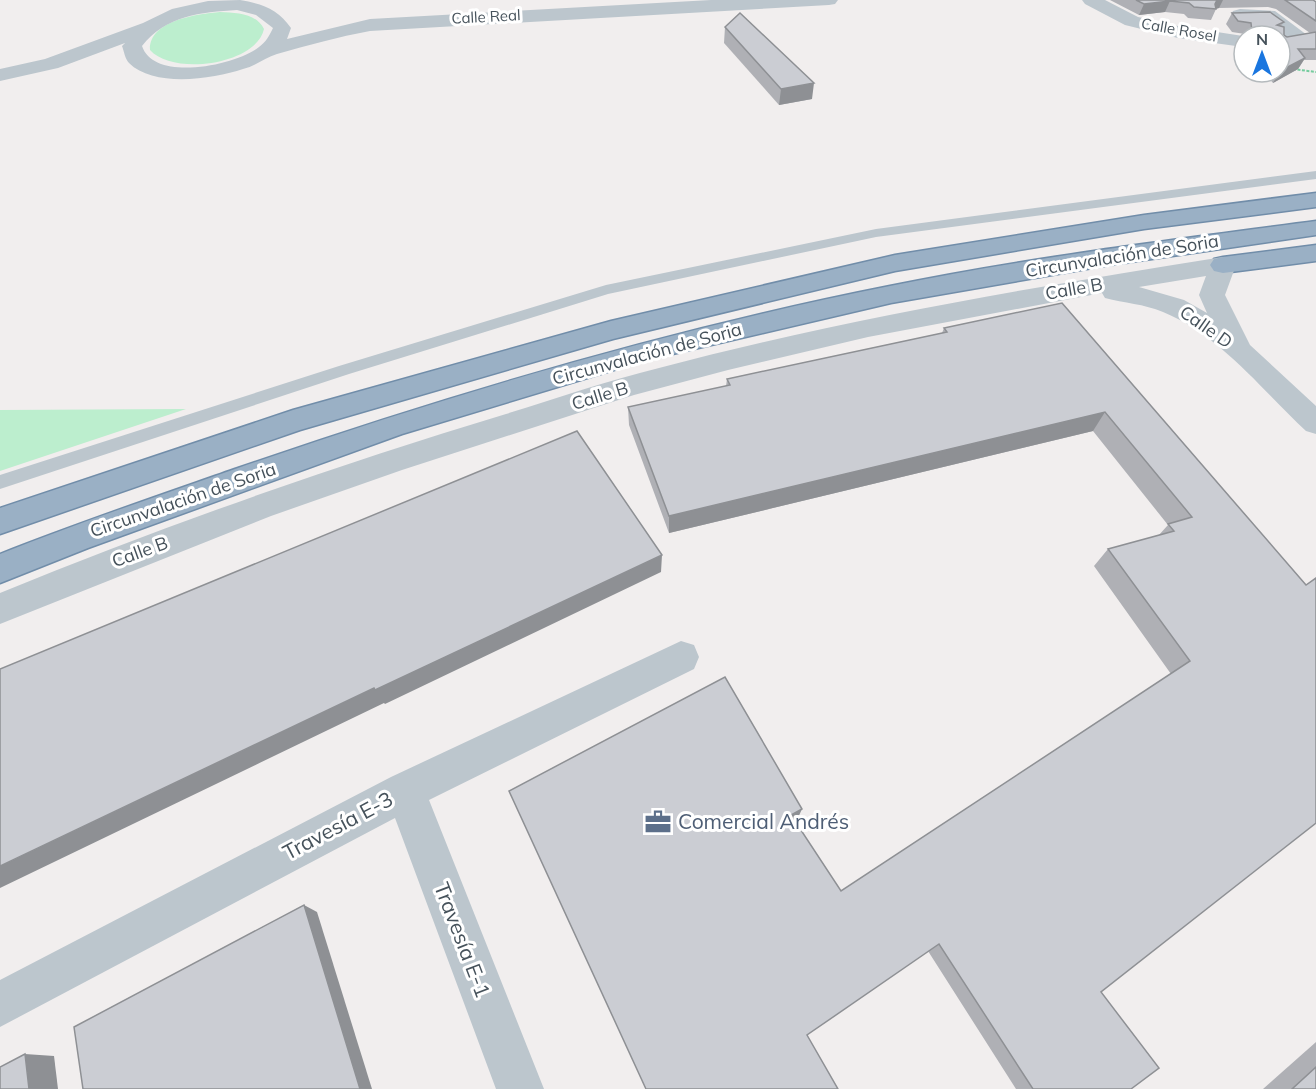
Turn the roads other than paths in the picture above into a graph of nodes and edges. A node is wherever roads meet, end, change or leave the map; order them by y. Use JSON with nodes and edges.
{"nodes":[{"id":1,"x":829,"y":0,"type":"edge"},
{"id":2,"x":1091,"y":0,"type":"edge"},
{"id":3,"x":192,"y":4,"type":"edge"},
{"id":4,"x":635,"y":4,"type":"edge"},
{"id":5,"x":270,"y":14,"type":"junction"},
{"id":6,"x":1306,"y":17,"type":"edge"},
{"id":7,"x":1276,"y":20,"type":"junction"},
{"id":8,"x":1282,"y":24,"type":"edge"},
{"id":9,"x":370,"y":25,"type":"junction"},
{"id":10,"x":146,"y":28,"type":"junction"},
{"id":11,"x":1292,"y":32,"type":"edge"},
{"id":12,"x":1232,"y":33,"type":"edge"},
{"id":13,"x":1292,"y":39,"type":"edge"},
{"id":14,"x":1232,"y":42,"type":"edge"},
{"id":15,"x":264,"y":52,"type":"junction"},
{"id":16,"x":151,"y":68,"type":"junction"},
{"id":17,"x":5,"y":74,"type":"edge"},
{"id":18,"x":1316,"y":175,"type":"edge"},
{"id":19,"x":1316,"y":200,"type":"edge"},
{"id":20,"x":1316,"y":228,"type":"edge"},
{"id":21,"x":1316,"y":253,"type":"edge"},
{"id":22,"x":1223,"y":265,"type":"junction"},
{"id":23,"x":1067,"y":290,"type":"junction"},
{"id":24,"x":1239,"y":350,"type":"junction"},
{"id":25,"x":1316,"y":423,"type":"edge"},
{"id":26,"x":0,"y":482,"type":"edge"},
{"id":27,"x":0,"y":521,"type":"edge"},
{"id":28,"x":0,"y":569,"type":"edge"},
{"id":29,"x":0,"y":609,"type":"edge"},
{"id":30,"x":681,"y":657,"type":"dead end"},
{"id":31,"x":405,"y":791,"type":"junction"},
{"id":32,"x":0,"y":1004,"type":"edge"},
{"id":33,"x":520,"y":1089,"type":"edge"}],
"edges":[{"from":1,"to":4,"type":"street","name":"Calle Real"},
{"from":2,"to":14,"type":"street","name":"Calle Rosel"},
{"from":3,"to":5,"type":"street"},
{"from":3,"to":10,"type":"street"},
{"from":4,"to":9,"type":"street","name":"Calle Real"},
{"from":5,"to":9,"type":"street"},
{"from":5,"to":15,"type":"street"},
{"from":6,"to":7,"type":"street"},
{"from":7,"to":8,"type":"street"},
{"from":7,"to":12,"type":"street"},
{"from":9,"to":15,"type":"street"},
{"from":10,"to":16,"type":"street"},
{"from":10,"to":17,"type":"street"},
{"from":11,"to":13,"type":"street"},
{"from":15,"to":16,"type":"street"},
{"from":16,"to":17,"type":"street"},
{"from":18,"to":26,"type":"lane"},
{"from":19,"to":27,"type":"highway","name":"Circunvalación de Soria"},
{"from":20,"to":28,"type":"highway","name":"Circunvalación de Soria"},
{"from":21,"to":22,"type":"highway"},
{"from":22,"to":23,"type":"street","name":"Calle B"},
{"from":22,"to":24,"type":"street","name":"Calle D"},
{"from":23,"to":24,"type":"street","name":"Calle D"},
{"from":23,"to":29,"type":"street","name":"Calle B"},
{"from":24,"to":25,"type":"street","name":"Calle D"},
{"from":30,"to":31,"type":"street","name":"Travesía E-3"},
{"from":31,"to":32,"type":"street","name":"Travesía E-3"},
{"from":31,"to":33,"type":"street","name":"Travesía E-1"}]}
